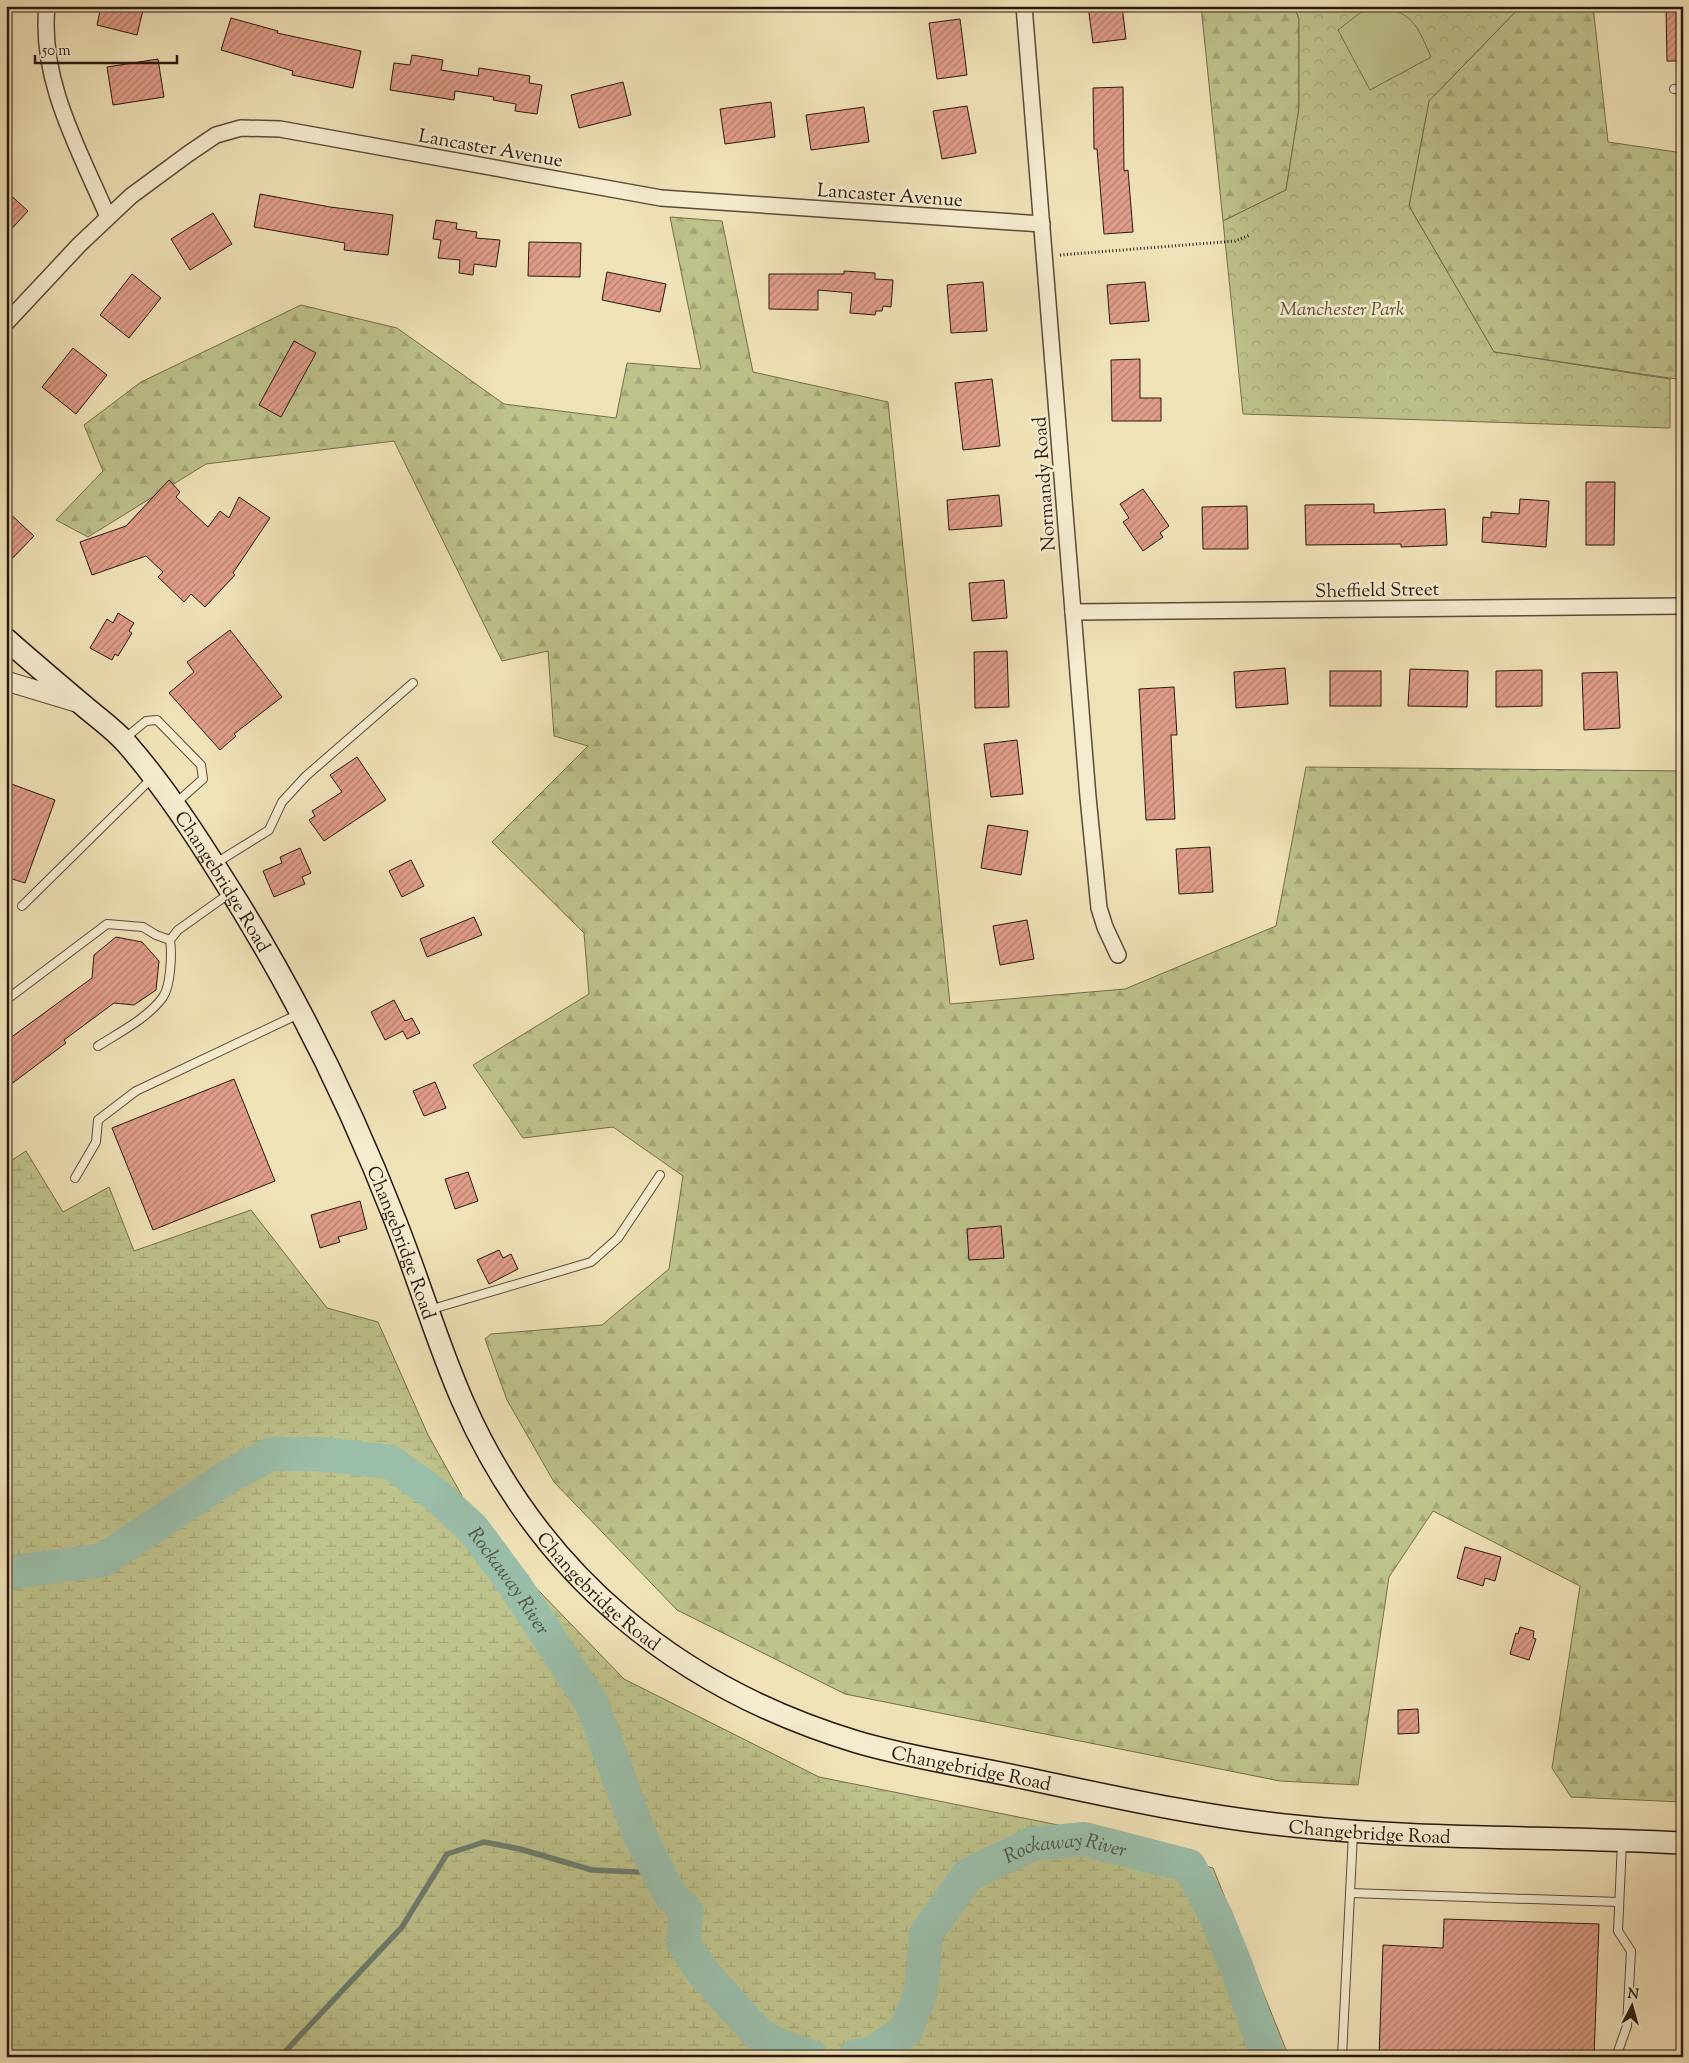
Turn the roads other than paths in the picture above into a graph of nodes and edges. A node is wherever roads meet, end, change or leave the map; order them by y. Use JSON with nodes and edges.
{"nodes":[{"id":1,"x":47,"y":6,"type":"edge"},
{"id":2,"x":1024,"y":6,"type":"edge"},
{"id":3,"x":1674,"y":89,"type":"dead end"},
{"id":4,"x":1683,"y":90,"type":"edge"},
{"id":5,"x":108,"y":217,"type":"junction"},
{"id":6,"x":1042,"y":224,"type":"junction"},
{"id":7,"x":6,"y":322,"type":"edge"},
{"id":8,"x":1683,"y":606,"type":"edge"},
{"id":9,"x":1073,"y":612,"type":"junction"},
{"id":10,"x":6,"y":639,"type":"edge"},
{"id":11,"x":6,"y":682,"type":"edge"},
{"id":12,"x":414,"y":683,"type":"dead end"},
{"id":13,"x":82,"y":704,"type":"junction"},
{"id":14,"x":123,"y":739,"type":"junction"},
{"id":15,"x":154,"y":777,"type":"junction"},
{"id":16,"x":174,"y":805,"type":"junction"},
{"id":17,"x":214,"y":864,"type":"junction"},
{"id":18,"x":232,"y":892,"type":"junction"},
{"id":19,"x":22,"y":906,"type":"dead end"},
{"id":20,"x":170,"y":940,"type":"junction"},
{"id":21,"x":1118,"y":955,"type":"dead end"},
{"id":22,"x":6,"y":1000,"type":"edge"},
{"id":23,"x":302,"y":1012,"type":"junction"},
{"id":24,"x":98,"y":1046,"type":"dead end"},
{"id":25,"x":660,"y":1175,"type":"dead end"},
{"id":26,"x":76,"y":1178,"type":"dead end"},
{"id":27,"x":428,"y":1310,"type":"junction"},
{"id":28,"x":1353,"y":1831,"type":"junction"},
{"id":29,"x":1622,"y":1840,"type":"junction"},
{"id":30,"x":1683,"y":1842,"type":"edge"},
{"id":31,"x":1350,"y":1893,"type":"junction"},
{"id":32,"x":1619,"y":1902,"type":"junction"},
{"id":33,"x":1342,"y":2057,"type":"edge"},
{"id":34,"x":1616,"y":2057,"type":"edge"}],
"edges":[{"from":1,"to":5,"type":"street"},
{"from":2,"to":6,"type":"street","name":"Normandy Road"},
{"from":3,"to":4,"type":"lane"},
{"from":5,"to":6,"type":"street","name":"Lancaster Avenue"},
{"from":5,"to":7,"type":"street","name":"Lancaster Avenue"},
{"from":6,"to":9,"type":"street","name":"Normandy Road"},
{"from":8,"to":9,"type":"street","name":"Sheffield Street"},
{"from":9,"to":21,"type":"street","name":"Normandy Road"},
{"from":10,"to":13,"type":"main road","name":"Changebridge Road"},
{"from":11,"to":13,"type":"street"},
{"from":12,"to":17,"type":"lane"},
{"from":13,"to":14,"type":"main road","name":"Changebridge Road"},
{"from":14,"to":15,"type":"main road","name":"Changebridge Road"},
{"from":14,"to":16,"type":"lane"},
{"from":15,"to":16,"type":"main road","name":"Changebridge Road"},
{"from":15,"to":19,"type":"lane"},
{"from":16,"to":17,"type":"main road","name":"Changebridge Road"},
{"from":17,"to":18,"type":"main road","name":"Changebridge Road"},
{"from":18,"to":20,"type":"lane"},
{"from":18,"to":23,"type":"main road","name":"Changebridge Road"},
{"from":20,"to":22,"type":"lane"},
{"from":20,"to":24,"type":"lane"},
{"from":23,"to":26,"type":"lane"},
{"from":23,"to":27,"type":"main road","name":"Changebridge Road"},
{"from":25,"to":27,"type":"lane"},
{"from":27,"to":28,"type":"main road","name":"Changebridge Road"},
{"from":28,"to":29,"type":"main road","name":"Changebridge Road"},
{"from":28,"to":31,"type":"lane"},
{"from":29,"to":30,"type":"main road","name":"Changebridge Road"},
{"from":29,"to":32,"type":"lane"},
{"from":31,"to":32,"type":"lane"},
{"from":31,"to":33,"type":"lane"},
{"from":32,"to":34,"type":"lane"}]}
